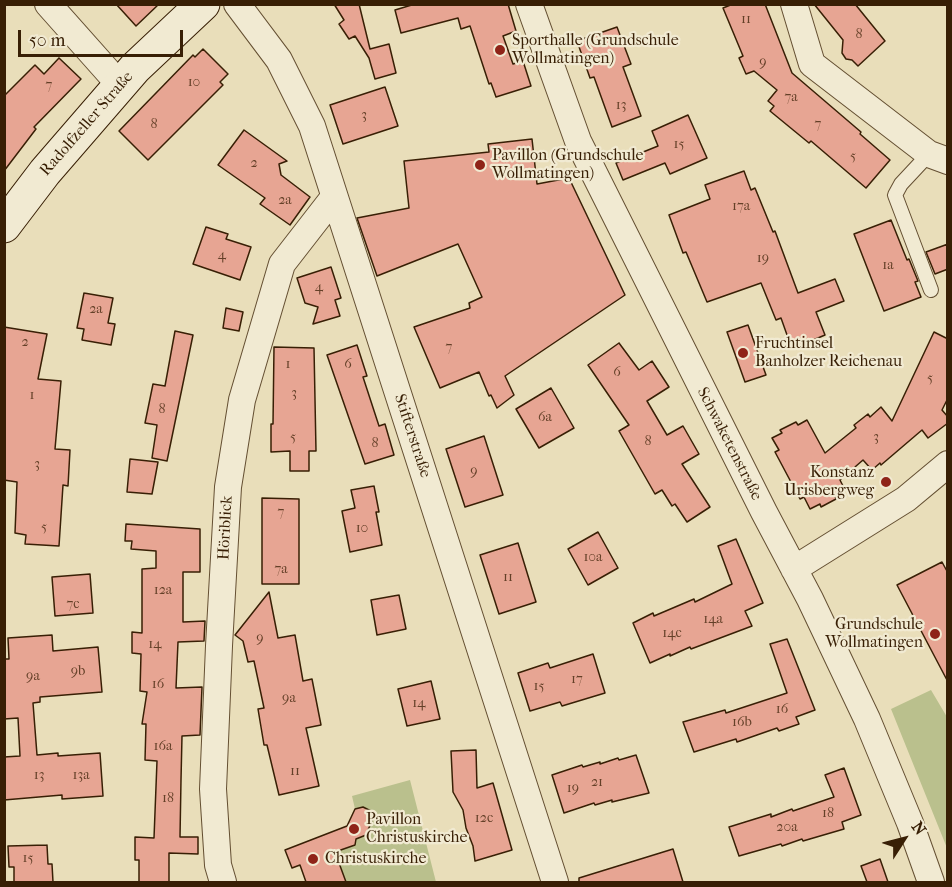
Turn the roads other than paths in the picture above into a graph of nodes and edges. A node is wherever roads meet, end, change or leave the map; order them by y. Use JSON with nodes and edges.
{"nodes":[{"id":1,"x":48,"y":4,"type":"edge"},
{"id":2,"x":203,"y":4,"type":"edge"},
{"id":3,"x":237,"y":4,"type":"edge"},
{"id":4,"x":529,"y":4,"type":"edge"},
{"id":5,"x":794,"y":4,"type":"edge"},
{"id":6,"x":120,"y":85,"type":"junction"},
{"id":7,"x":938,"y":158,"type":"edge"},
{"id":8,"x":334,"y":197,"type":"junction"},
{"id":9,"x":4,"y":226,"type":"edge"},
{"id":10,"x":931,"y":290,"type":"dead end"},
{"id":11,"x":948,"y":464,"type":"edge"},
{"id":12,"x":794,"y":569,"type":"junction"},
{"id":13,"x":223,"y":882,"type":"edge"},
{"id":14,"x":555,"y":882,"type":"edge"},
{"id":15,"x":931,"y":882,"type":"edge"}],
"edges":[{"from":1,"to":6,"type":"street"},
{"from":2,"to":6,"type":"main road","name":"Radolfzeller Straße"},
{"from":3,"to":8,"type":"street","name":"Stifterstraße"},
{"from":4,"to":12,"type":"street","name":"Schwaketenstraße"},
{"from":5,"to":7,"type":"street"},
{"from":6,"to":9,"type":"main road","name":"Radolfzeller Straße"},
{"from":7,"to":10,"type":"lane"},
{"from":8,"to":13,"type":"street","name":"Höriblick"},
{"from":8,"to":14,"type":"street","name":"Stifterstraße"},
{"from":11,"to":12,"type":"street"},
{"from":12,"to":15,"type":"street","name":"Schwaketenstraße"}]}
